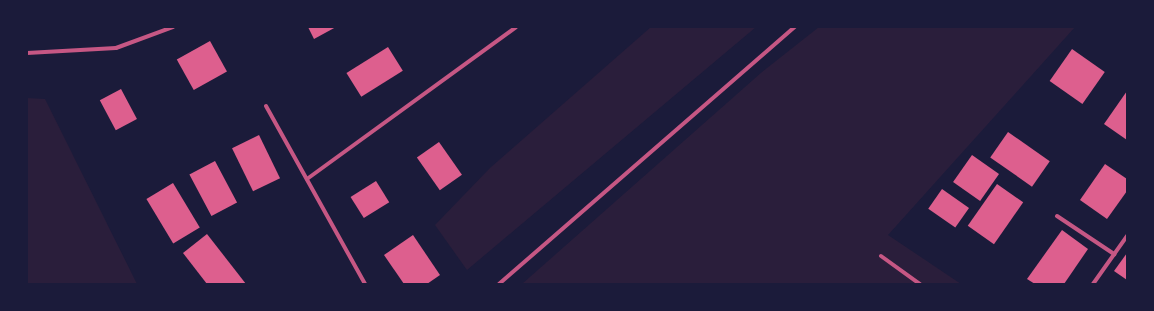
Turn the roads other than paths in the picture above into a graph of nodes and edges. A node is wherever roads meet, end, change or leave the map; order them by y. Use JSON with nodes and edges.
{"nodes":[{"id":1,"x":173,"y":27,"type":"edge"},
{"id":2,"x":516,"y":27,"type":"edge"},
{"id":3,"x":795,"y":27,"type":"edge"},
{"id":4,"x":27,"y":54,"type":"edge"},
{"id":5,"x":266,"y":106,"type":"dead end"},
{"id":6,"x":307,"y":179,"type":"junction"},
{"id":7,"x":1057,"y":216,"type":"dead end"},
{"id":8,"x":1127,"y":236,"type":"edge"},
{"id":9,"x":1114,"y":254,"type":"junction"},
{"id":10,"x":881,"y":256,"type":"dead end"},
{"id":11,"x":365,"y":284,"type":"edge"},
{"id":12,"x":499,"y":284,"type":"edge"},
{"id":13,"x":920,"y":284,"type":"edge"},
{"id":14,"x":1093,"y":284,"type":"edge"}],
"edges":[{"from":1,"to":4,"type":"street"},
{"from":2,"to":6,"type":"street"},
{"from":3,"to":12,"type":"street"},
{"from":5,"to":6,"type":"street"},
{"from":6,"to":11,"type":"street"},
{"from":7,"to":9,"type":"street"},
{"from":8,"to":9,"type":"street"},
{"from":9,"to":14,"type":"street"},
{"from":10,"to":13,"type":"street"}]}
